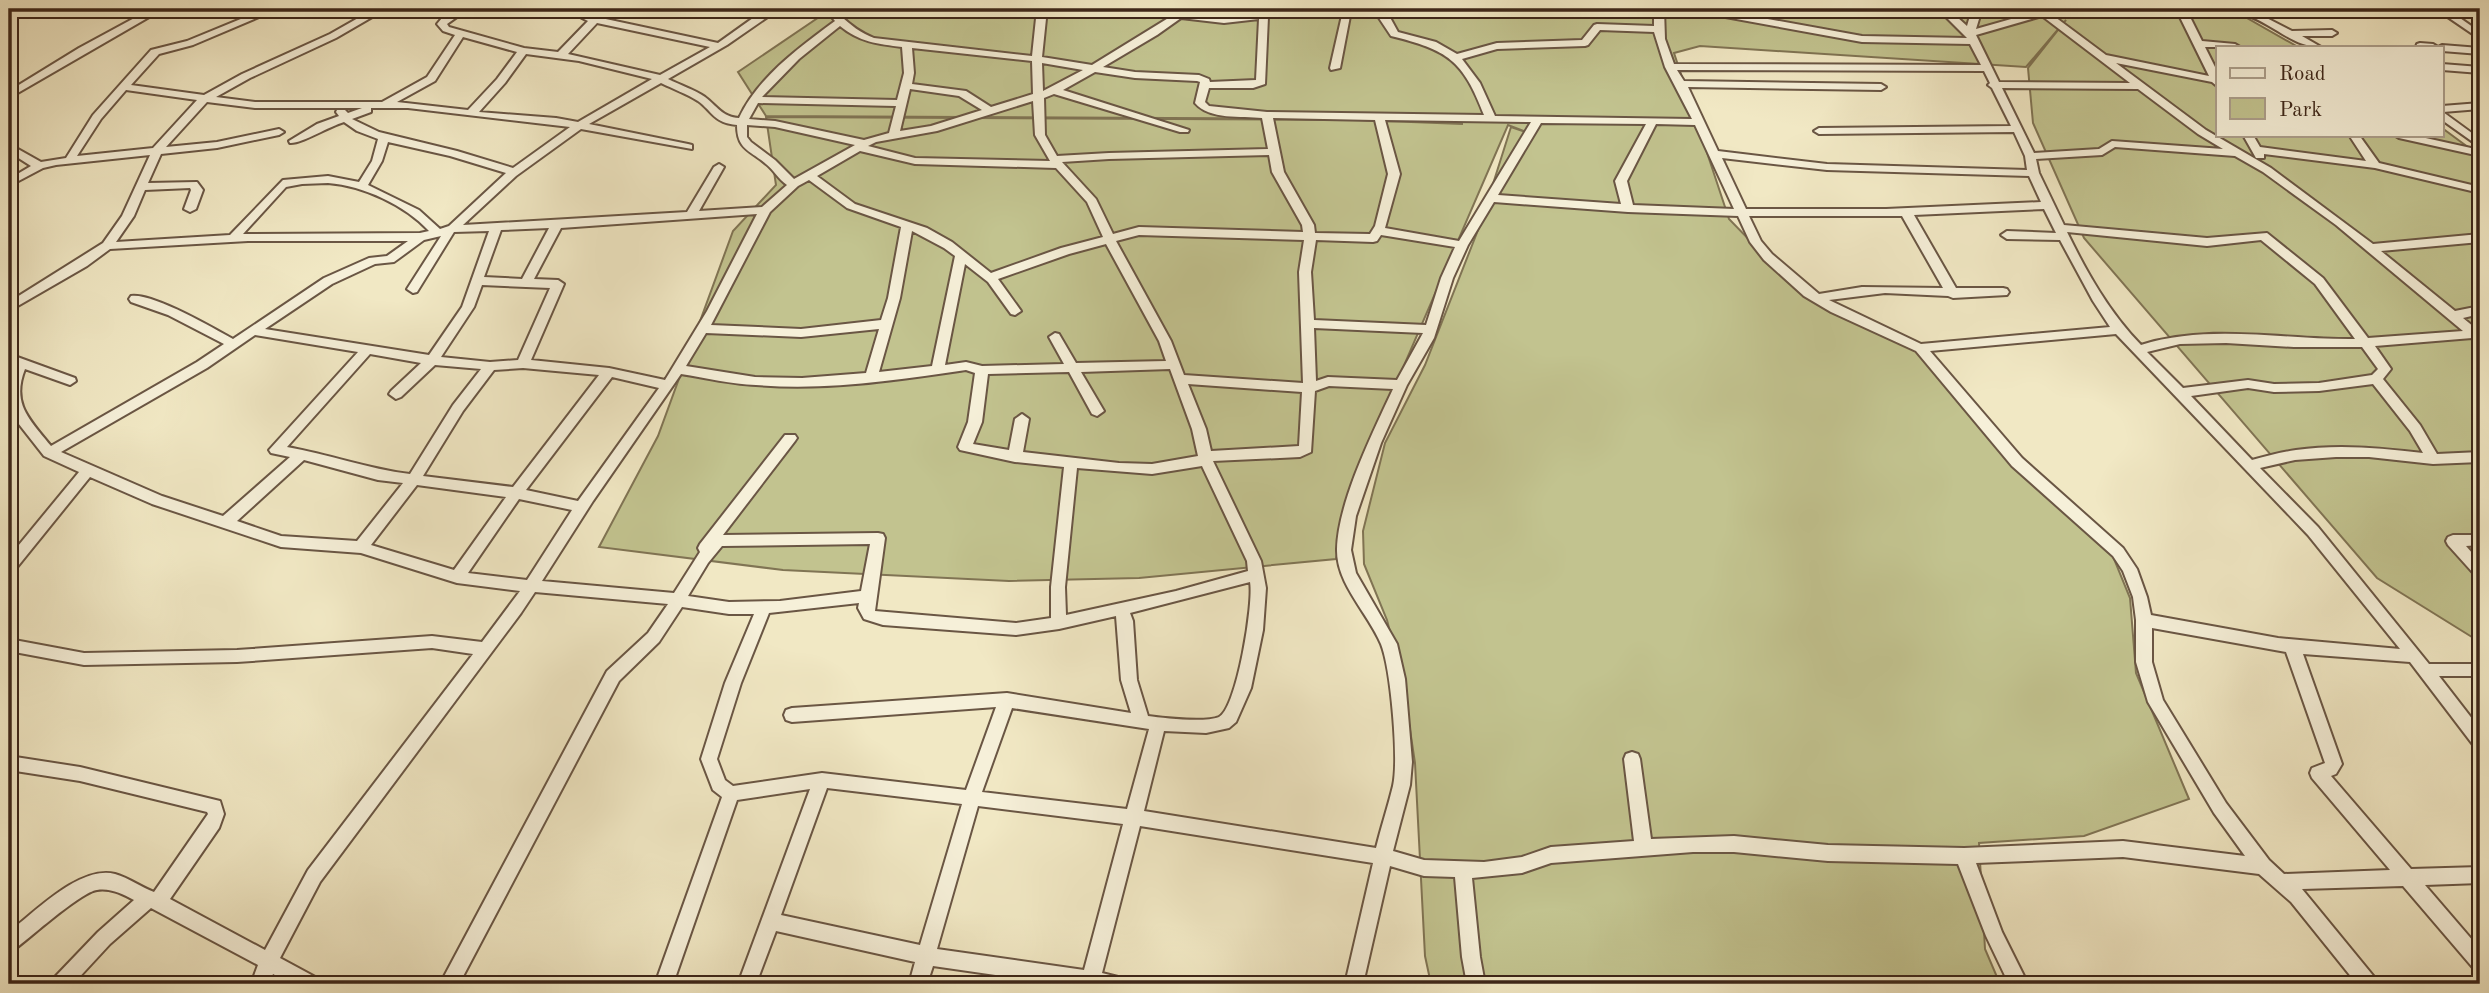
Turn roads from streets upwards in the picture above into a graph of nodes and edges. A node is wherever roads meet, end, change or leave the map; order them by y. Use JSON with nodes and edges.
{"nodes":[{"id":1,"x":158,"y":9,"type":"edge"},
{"id":2,"x":273,"y":9,"type":"edge"},
{"id":3,"x":381,"y":9,"type":"edge"},
{"id":4,"x":463,"y":9,"type":"edge"},
{"id":5,"x":599,"y":9,"type":"edge"},
{"id":6,"x":721,"y":9,"type":"edge"},
{"id":7,"x":774,"y":9,"type":"edge"},
{"id":8,"x":839,"y":9,"type":"edge"},
{"id":9,"x":1042,"y":9,"type":"edge"},
{"id":10,"x":1052,"y":9,"type":"edge"},
{"id":11,"x":1284,"y":9,"type":"edge"},
{"id":12,"x":1659,"y":9,"type":"edge"},
{"id":13,"x":1698,"y":9,"type":"edge"},
{"id":14,"x":1943,"y":9,"type":"edge"},
{"id":15,"x":1977,"y":9,"type":"edge"},
{"id":16,"x":2057,"y":9,"type":"edge"},
{"id":17,"x":2181,"y":9,"type":"edge"},
{"id":18,"x":2214,"y":9,"type":"edge"},
{"id":19,"x":2441,"y":9,"type":"edge"},
{"id":20,"x":1139,"y":10,"type":"edge"},
{"id":21,"x":1380,"y":10,"type":"edge"},
{"id":22,"x":2040,"y":10,"type":"edge"},
{"id":23,"x":2240,"y":10,"type":"edge"},
{"id":24,"x":1264,"y":12,"type":"edge"},
{"id":25,"x":445,"y":13,"type":"edge"},
{"id":26,"x":1179,"y":15,"type":"junction"},
{"id":27,"x":762,"y":17,"type":"junction"},
{"id":28,"x":594,"y":20,"type":"junction"},
{"id":29,"x":841,"y":21,"type":"junction"},
{"id":30,"x":2463,"y":23,"type":"junction"},
{"id":31,"x":2480,"y":25,"type":"edge"},
{"id":32,"x":1657,"y":29,"type":"junction"},
{"id":33,"x":461,"y":33,"type":"junction"},
{"id":34,"x":2289,"y":33,"type":"junction"},
{"id":35,"x":2332,"y":33,"type":"dead end"},
{"id":36,"x":2480,"y":36,"type":"edge"},
{"id":37,"x":1970,"y":37,"type":"junction"},
{"id":38,"x":907,"y":44,"type":"junction"},
{"id":39,"x":2200,"y":44,"type":"junction"},
{"id":40,"x":2223,"y":46,"type":"edge"},
{"id":41,"x":2314,"y":46,"type":"edge"},
{"id":42,"x":719,"y":47,"type":"junction"},
{"id":43,"x":2444,"y":48,"type":"edge"},
{"id":44,"x":523,"y":51,"type":"junction"},
{"id":45,"x":2480,"y":51,"type":"edge"},
{"id":46,"x":561,"y":55,"type":"junction"},
{"id":47,"x":1457,"y":57,"type":"junction"},
{"id":48,"x":2104,"y":57,"type":"junction"},
{"id":49,"x":1037,"y":60,"type":"junction"},
{"id":50,"x":1670,"y":67,"type":"junction"},
{"id":51,"x":2444,"y":67,"type":"edge"},
{"id":52,"x":1335,"y":68,"type":"dead end"},
{"id":53,"x":1985,"y":68,"type":"junction"},
{"id":54,"x":1089,"y":69,"type":"junction"},
{"id":55,"x":2480,"y":70,"type":"edge"},
{"id":56,"x":659,"y":78,"type":"junction"},
{"id":57,"x":2216,"y":80,"type":"edge"},
{"id":58,"x":2216,"y":82,"type":"edge"},
{"id":59,"x":1681,"y":84,"type":"junction"},
{"id":60,"x":1205,"y":85,"type":"junction"},
{"id":61,"x":1993,"y":85,"type":"junction"},
{"id":62,"x":907,"y":86,"type":"junction"},
{"id":63,"x":2142,"y":86,"type":"junction"},
{"id":64,"x":125,"y":87,"type":"junction"},
{"id":65,"x":1881,"y":87,"type":"dead end"},
{"id":66,"x":1054,"y":91,"type":"junction"},
{"id":67,"x":1039,"y":94,"type":"junction"},
{"id":68,"x":9,"y":95,"type":"edge"},
{"id":69,"x":204,"y":99,"type":"junction"},
{"id":70,"x":756,"y":100,"type":"junction"},
{"id":71,"x":901,"y":103,"type":"junction"},
{"id":72,"x":385,"y":104,"type":"junction"},
{"id":73,"x":339,"y":106,"type":"junction"},
{"id":74,"x":2480,"y":106,"type":"edge"},
{"id":75,"x":2444,"y":109,"type":"edge"},
{"id":76,"x":990,"y":111,"type":"junction"},
{"id":77,"x":471,"y":114,"type":"junction"},
{"id":78,"x":1267,"y":115,"type":"junction"},
{"id":79,"x":1379,"y":116,"type":"junction"},
{"id":80,"x":2444,"y":116,"type":"edge"},
{"id":81,"x":343,"y":117,"type":"junction"},
{"id":82,"x":1491,"y":120,"type":"junction"},
{"id":83,"x":1537,"y":121,"type":"junction"},
{"id":84,"x":1653,"y":121,"type":"junction"},
{"id":85,"x":741,"y":122,"type":"junction"},
{"id":86,"x":1698,"y":122,"type":"junction"},
{"id":87,"x":577,"y":125,"type":"junction"},
{"id":88,"x":2018,"y":129,"type":"junction"},
{"id":89,"x":1184,"y":130,"type":"dead end"},
{"id":90,"x":1819,"y":131,"type":"dead end"},
{"id":91,"x":279,"y":132,"type":"dead end"},
{"id":92,"x":894,"y":134,"type":"junction"},
{"id":93,"x":2249,"y":136,"type":"edge"},
{"id":94,"x":2355,"y":136,"type":"edge"},
{"id":95,"x":2404,"y":136,"type":"edge"},
{"id":96,"x":384,"y":138,"type":"junction"},
{"id":97,"x":294,"y":141,"type":"dead end"},
{"id":98,"x":2480,"y":144,"type":"edge"},
{"id":99,"x":861,"y":145,"type":"junction"},
{"id":100,"x":9,"y":147,"type":"edge"},
{"id":101,"x":688,"y":148,"type":"dead end"},
{"id":102,"x":2257,"y":150,"type":"junction"},
{"id":103,"x":158,"y":151,"type":"junction"},
{"id":104,"x":1273,"y":152,"type":"junction"},
{"id":105,"x":2238,"y":153,"type":"junction"},
{"id":106,"x":2480,"y":153,"type":"edge"},
{"id":107,"x":1713,"y":154,"type":"junction"},
{"id":108,"x":2030,"y":156,"type":"junction"},
{"id":109,"x":69,"y":161,"type":"junction"},
{"id":110,"x":1056,"y":162,"type":"junction"},
{"id":111,"x":2375,"y":165,"type":"junction"},
{"id":112,"x":39,"y":166,"type":"junction"},
{"id":113,"x":719,"y":167,"type":"dead end"},
{"id":114,"x":2267,"y":170,"type":"junction"},
{"id":115,"x":516,"y":172,"type":"junction"},
{"id":116,"x":2033,"y":173,"type":"junction"},
{"id":117,"x":810,"y":176,"type":"junction"},
{"id":118,"x":9,"y":183,"type":"edge"},
{"id":119,"x":794,"y":184,"type":"junction"},
{"id":120,"x":362,"y":185,"type":"junction"},
{"id":121,"x":142,"y":187,"type":"junction"},
{"id":122,"x":2480,"y":190,"type":"edge"},
{"id":123,"x":1490,"y":198,"type":"junction"},
{"id":124,"x":2049,"y":205,"type":"junction"},
{"id":125,"x":190,"y":209,"type":"dead end"},
{"id":126,"x":1628,"y":209,"type":"junction"},
{"id":127,"x":765,"y":210,"type":"junction"},
{"id":128,"x":1906,"y":212,"type":"junction"},
{"id":129,"x":1741,"y":213,"type":"junction"},
{"id":130,"x":691,"y":216,"type":"junction"},
{"id":131,"x":557,"y":224,"type":"junction"},
{"id":132,"x":907,"y":224,"type":"junction"},
{"id":133,"x":496,"y":227,"type":"junction"},
{"id":134,"x":446,"y":231,"type":"junction"},
{"id":135,"x":1379,"y":231,"type":"junction"},
{"id":136,"x":2062,"y":232,"type":"junction"},
{"id":137,"x":2007,"y":235,"type":"dead end"},
{"id":138,"x":1310,"y":236,"type":"junction"},
{"id":139,"x":420,"y":237,"type":"junction"},
{"id":140,"x":233,"y":238,"type":"junction"},
{"id":141,"x":1109,"y":238,"type":"junction"},
{"id":142,"x":2480,"y":238,"type":"edge"},
{"id":143,"x":1462,"y":245,"type":"junction"},
{"id":144,"x":107,"y":246,"type":"junction"},
{"id":145,"x":2371,"y":248,"type":"junction"},
{"id":146,"x":961,"y":256,"type":"junction"},
{"id":147,"x":988,"y":278,"type":"junction"},
{"id":148,"x":479,"y":281,"type":"junction"},
{"id":149,"x":525,"y":284,"type":"junction"},
{"id":150,"x":413,"y":289,"type":"dead end"},
{"id":151,"x":2003,"y":292,"type":"dead end"},
{"id":152,"x":1953,"y":294,"type":"junction"},
{"id":153,"x":135,"y":299,"type":"dead end"},
{"id":154,"x":1817,"y":299,"type":"junction"},
{"id":155,"x":9,"y":307,"type":"edge"},
{"id":156,"x":2480,"y":310,"type":"edge"},
{"id":157,"x":1015,"y":312,"type":"dead end"},
{"id":158,"x":2453,"y":316,"type":"junction"},
{"id":159,"x":885,"y":324,"type":"junction"},
{"id":160,"x":1308,"y":324,"type":"junction"},
{"id":161,"x":1431,"y":328,"type":"junction"},
{"id":162,"x":701,"y":329,"type":"junction"},
{"id":163,"x":2119,"y":330,"type":"junction"},
{"id":164,"x":253,"y":331,"type":"junction"},
{"id":165,"x":2478,"y":336,"type":"edge"},
{"id":166,"x":1055,"y":337,"type":"dead end"},
{"id":167,"x":2366,"y":343,"type":"junction"},
{"id":168,"x":233,"y":344,"type":"junction"},
{"id":169,"x":1920,"y":348,"type":"junction"},
{"id":170,"x":368,"y":349,"type":"junction"},
{"id":171,"x":2139,"y":350,"type":"junction"},
{"id":172,"x":15,"y":360,"type":"edge"},
{"id":173,"x":432,"y":360,"type":"junction"},
{"id":174,"x":523,"y":364,"type":"junction"},
{"id":175,"x":1175,"y":365,"type":"junction"},
{"id":176,"x":490,"y":366,"type":"junction"},
{"id":177,"x":676,"y":369,"type":"junction"},
{"id":178,"x":1074,"y":369,"type":"junction"},
{"id":179,"x":982,"y":370,"type":"junction"},
{"id":180,"x":937,"y":371,"type":"junction"},
{"id":181,"x":609,"y":372,"type":"junction"},
{"id":182,"x":871,"y":378,"type":"junction"},
{"id":183,"x":2376,"y":379,"type":"junction"},
{"id":184,"x":1182,"y":380,"type":"junction"},
{"id":185,"x":70,"y":381,"type":"dead end"},
{"id":186,"x":668,"y":385,"type":"junction"},
{"id":187,"x":1401,"y":385,"type":"junction"},
{"id":188,"x":1310,"y":388,"type":"junction"},
{"id":189,"x":2181,"y":393,"type":"junction"},
{"id":190,"x":397,"y":394,"type":"dead end"},
{"id":191,"x":1097,"y":411,"type":"dead end"},
{"id":192,"x":12,"y":413,"type":"edge"},
{"id":193,"x":1022,"y":419,"type":"dead end"},
{"id":194,"x":790,"y":438,"type":"dead end"},
{"id":195,"x":49,"y":453,"type":"junction"},
{"id":196,"x":300,"y":455,"type":"junction"},
{"id":197,"x":1015,"y":457,"type":"junction"},
{"id":198,"x":2480,"y":457,"type":"edge"},
{"id":199,"x":1206,"y":458,"type":"junction"},
{"id":200,"x":2433,"y":458,"type":"junction"},
{"id":201,"x":1071,"y":462,"type":"junction"},
{"id":202,"x":2251,"y":466,"type":"junction"},
{"id":203,"x":88,"y":470,"type":"junction"},
{"id":204,"x":413,"y":481,"type":"junction"},
{"id":205,"x":516,"y":493,"type":"junction"},
{"id":206,"x":583,"y":507,"type":"junction"},
{"id":207,"x":226,"y":523,"type":"junction"},
{"id":208,"x":720,"y":537,"type":"junction"},
{"id":209,"x":2480,"y":540,"type":"edge"},
{"id":210,"x":361,"y":547,"type":"junction"},
{"id":211,"x":9,"y":566,"type":"edge"},
{"id":212,"x":2480,"y":571,"type":"edge"},
{"id":213,"x":1257,"y":574,"type":"junction"},
{"id":214,"x":457,"y":577,"type":"junction"},
{"id":215,"x":531,"y":587,"type":"junction"},
{"id":216,"x":869,"y":596,"type":"junction"},
{"id":217,"x":680,"y":598,"type":"junction"},
{"id":218,"x":763,"y":609,"type":"junction"},
{"id":219,"x":1121,"y":610,"type":"junction"},
{"id":220,"x":2144,"y":620,"type":"junction"},
{"id":221,"x":1059,"y":623,"type":"junction"},
{"id":222,"x":2292,"y":646,"type":"junction"},
{"id":223,"x":11,"y":647,"type":"edge"},
{"id":224,"x":486,"y":649,"type":"junction"},
{"id":225,"x":2414,"y":656,"type":"junction"},
{"id":226,"x":2425,"y":670,"type":"junction"},
{"id":227,"x":2480,"y":670,"type":"edge"},
{"id":228,"x":1007,"y":700,"type":"junction"},
{"id":229,"x":792,"y":715,"type":"dead end"},
{"id":230,"x":1150,"y":723,"type":"junction"},
{"id":231,"x":2480,"y":741,"type":"edge"},
{"id":232,"x":1632,"y":759,"type":"dead end"},
{"id":233,"x":12,"y":767,"type":"edge"},
{"id":234,"x":822,"y":780,"type":"junction"},
{"id":235,"x":731,"y":794,"type":"junction"},
{"id":236,"x":972,"y":797,"type":"junction"},
{"id":237,"x":1132,"y":817,"type":"junction"},
{"id":238,"x":1644,"y":849,"type":"junction"},
{"id":239,"x":1964,"y":856,"type":"junction"},
{"id":240,"x":1385,"y":857,"type":"junction"},
{"id":241,"x":2263,"y":866,"type":"junction"},
{"id":242,"x":1463,"y":870,"type":"junction"},
{"id":243,"x":2480,"y":875,"type":"edge"},
{"id":244,"x":2411,"y":879,"type":"junction"},
{"id":245,"x":2280,"y":881,"type":"junction"},
{"id":246,"x":153,"y":900,"type":"junction"},
{"id":247,"x":769,"y":921,"type":"junction"},
{"id":248,"x":9,"y":943,"type":"edge"},
{"id":249,"x":928,"y":956,"type":"junction"},
{"id":250,"x":268,"y":962,"type":"junction"},
{"id":251,"x":2480,"y":963,"type":"edge"},
{"id":252,"x":1091,"y":982,"type":"edge"},
{"id":253,"x":61,"y":984,"type":"edge"},
{"id":254,"x":260,"y":984,"type":"edge"},
{"id":255,"x":310,"y":984,"type":"edge"},
{"id":256,"x":449,"y":984,"type":"edge"},
{"id":257,"x":664,"y":984,"type":"edge"},
{"id":258,"x":747,"y":984,"type":"edge"},
{"id":259,"x":918,"y":984,"type":"edge"},
{"id":260,"x":1115,"y":984,"type":"edge"},
{"id":261,"x":1354,"y":984,"type":"edge"},
{"id":262,"x":1476,"y":984,"type":"edge"},
{"id":263,"x":2019,"y":984,"type":"edge"},
{"id":264,"x":2368,"y":984,"type":"edge"}],
"edges":[{"from":1,"to":68,"type":"street"},
{"from":2,"to":64,"type":"street"},
{"from":3,"to":69,"type":"street"},
{"from":4,"to":25,"type":"street"},
{"from":5,"to":28,"type":"street"},
{"from":6,"to":27,"type":"street"},
{"from":7,"to":27,"type":"street"},
{"from":8,"to":29,"type":"street"},
{"from":9,"to":49,"type":"street"},
{"from":10,"to":20,"type":"street"},
{"from":11,"to":24,"type":"street"},
{"from":12,"to":32,"type":"street"},
{"from":13,"to":37,"type":"street"},
{"from":14,"to":37,"type":"street"},
{"from":15,"to":37,"type":"street"},
{"from":16,"to":22,"type":"street"},
{"from":17,"to":39,"type":"street"},
{"from":18,"to":23,"type":"street"},
{"from":19,"to":30,"type":"street"},
{"from":20,"to":26,"type":"street"},
{"from":21,"to":47,"type":"street"},
{"from":21,"to":52,"type":"street"},
{"from":22,"to":37,"type":"street"},
{"from":22,"to":48,"type":"street"},
{"from":23,"to":34,"type":"street"},
{"from":24,"to":26,"type":"street"},
{"from":24,"to":60,"type":"street"},
{"from":25,"to":33,"type":"street"},
{"from":26,"to":54,"type":"street"},
{"from":27,"to":42,"type":"street"},
{"from":28,"to":42,"type":"street"},
{"from":28,"to":46,"type":"street"},
{"from":29,"to":38,"type":"street"},
{"from":29,"to":70,"type":"street"},
{"from":30,"to":31,"type":"street"},
{"from":30,"to":36,"type":"street"},
{"from":32,"to":47,"type":"street"},
{"from":32,"to":50,"type":"street"},
{"from":33,"to":44,"type":"street"},
{"from":33,"to":72,"type":"street"},
{"from":34,"to":35,"type":"street"},
{"from":34,"to":41,"type":"street"},
{"from":37,"to":53,"type":"street"},
{"from":38,"to":49,"type":"street"},
{"from":38,"to":62,"type":"street"},
{"from":39,"to":40,"type":"street"},
{"from":39,"to":57,"type":"street"},
{"from":42,"to":56,"type":"street"},
{"from":43,"to":45,"type":"street"},
{"from":44,"to":46,"type":"street"},
{"from":44,"to":77,"type":"street"},
{"from":46,"to":56,"type":"street"},
{"from":47,"to":82,"type":"street"},
{"from":48,"to":58,"type":"street"},
{"from":48,"to":63,"type":"street"},
{"from":49,"to":54,"type":"street"},
{"from":49,"to":67,"type":"street"},
{"from":50,"to":53,"type":"street"},
{"from":50,"to":59,"type":"street"},
{"from":51,"to":55,"type":"street"},
{"from":53,"to":61,"type":"street"},
{"from":54,"to":60,"type":"street"},
{"from":54,"to":66,"type":"street"},
{"from":56,"to":85,"type":"street"},
{"from":56,"to":87,"type":"street"},
{"from":59,"to":65,"type":"street"},
{"from":59,"to":86,"type":"street"},
{"from":60,"to":78,"type":"street"},
{"from":61,"to":63,"type":"street"},
{"from":61,"to":88,"type":"street"},
{"from":62,"to":71,"type":"street"},
{"from":62,"to":76,"type":"street"},
{"from":63,"to":105,"type":"street"},
{"from":64,"to":69,"type":"street"},
{"from":64,"to":109,"type":"street"},
{"from":66,"to":67,"type":"street"},
{"from":66,"to":89,"type":"street"},
{"from":67,"to":76,"type":"street"},
{"from":67,"to":110,"type":"street"},
{"from":69,"to":73,"type":"street"},
{"from":69,"to":103,"type":"street"},
{"from":70,"to":71,"type":"street"},
{"from":70,"to":85,"type":"street"},
{"from":71,"to":92,"type":"street"},
{"from":72,"to":73,"type":"street"},
{"from":72,"to":77,"type":"street"},
{"from":72,"to":81,"type":"street"},
{"from":73,"to":81,"type":"street"},
{"from":74,"to":75,"type":"street"},
{"from":76,"to":92,"type":"street"},
{"from":77,"to":87,"type":"street"},
{"from":78,"to":79,"type":"street"},
{"from":78,"to":104,"type":"street"},
{"from":79,"to":82,"type":"street"},
{"from":79,"to":135,"type":"street"},
{"from":80,"to":98,"type":"street"},
{"from":81,"to":96,"type":"street"},
{"from":81,"to":97,"type":"street"},
{"from":82,"to":83,"type":"street"},
{"from":83,"to":84,"type":"street"},
{"from":83,"to":123,"type":"street"},
{"from":84,"to":86,"type":"street"},
{"from":84,"to":126,"type":"street"},
{"from":85,"to":99,"type":"street"},
{"from":85,"to":119,"type":"street"},
{"from":86,"to":107,"type":"street"},
{"from":87,"to":101,"type":"street"},
{"from":87,"to":115,"type":"street"},
{"from":88,"to":90,"type":"street"},
{"from":88,"to":108,"type":"street"},
{"from":91,"to":103,"type":"street"},
{"from":92,"to":99,"type":"street"},
{"from":93,"to":102,"type":"street"},
{"from":94,"to":111,"type":"street"},
{"from":95,"to":106,"type":"street"},
{"from":96,"to":115,"type":"street"},
{"from":96,"to":120,"type":"street"},
{"from":99,"to":110,"type":"street"},
{"from":99,"to":117,"type":"street"},
{"from":100,"to":112,"type":"street"},
{"from":102,"to":111,"type":"street"},
{"from":102,"to":114,"type":"street"},
{"from":103,"to":109,"type":"street"},
{"from":103,"to":121,"type":"street"},
{"from":104,"to":110,"type":"street"},
{"from":104,"to":138,"type":"street"},
{"from":105,"to":108,"type":"street"},
{"from":105,"to":114,"type":"street"},
{"from":107,"to":116,"type":"street"},
{"from":107,"to":129,"type":"street"},
{"from":108,"to":116,"type":"street"},
{"from":109,"to":112,"type":"street"},
{"from":110,"to":141,"type":"street"},
{"from":111,"to":122,"type":"street"},
{"from":112,"to":118,"type":"street"},
{"from":113,"to":130,"type":"street"},
{"from":114,"to":145,"type":"street"},
{"from":115,"to":134,"type":"street"},
{"from":116,"to":124,"type":"street"},
{"from":117,"to":119,"type":"street"},
{"from":117,"to":132,"type":"street"},
{"from":119,"to":127,"type":"street"},
{"from":120,"to":134,"type":"street"},
{"from":120,"to":140,"type":"street"},
{"from":121,"to":125,"type":"street"},
{"from":121,"to":144,"type":"street"},
{"from":123,"to":126,"type":"street"},
{"from":123,"to":143,"type":"street"},
{"from":124,"to":128,"type":"street"},
{"from":124,"to":136,"type":"street"},
{"from":126,"to":129,"type":"street"},
{"from":127,"to":130,"type":"street"},
{"from":127,"to":162,"type":"street"},
{"from":128,"to":129,"type":"street"},
{"from":128,"to":152,"type":"street"},
{"from":129,"to":154,"type":"street"},
{"from":130,"to":131,"type":"street"},
{"from":131,"to":133,"type":"street"},
{"from":131,"to":149,"type":"street"},
{"from":132,"to":146,"type":"street"},
{"from":132,"to":159,"type":"street"},
{"from":133,"to":134,"type":"street"},
{"from":133,"to":148,"type":"street"},
{"from":134,"to":139,"type":"street"},
{"from":134,"to":150,"type":"street"},
{"from":135,"to":138,"type":"street"},
{"from":135,"to":143,"type":"street"},
{"from":136,"to":137,"type":"street"},
{"from":136,"to":163,"type":"street"},
{"from":136,"to":167,"type":"street"},
{"from":138,"to":141,"type":"street"},
{"from":138,"to":160,"type":"street"},
{"from":139,"to":140,"type":"street"},
{"from":139,"to":164,"type":"street"},
{"from":140,"to":144,"type":"street"},
{"from":141,"to":147,"type":"street"},
{"from":141,"to":175,"type":"street"},
{"from":142,"to":145,"type":"street"},
{"from":143,"to":161,"type":"street"},
{"from":144,"to":155,"type":"street"},
{"from":145,"to":158,"type":"street"},
{"from":146,"to":147,"type":"street"},
{"from":146,"to":180,"type":"street"},
{"from":147,"to":157,"type":"street"},
{"from":148,"to":149,"type":"street"},
{"from":148,"to":173,"type":"street"},
{"from":149,"to":174,"type":"street"},
{"from":151,"to":152,"type":"street"},
{"from":152,"to":154,"type":"street"},
{"from":153,"to":168,"type":"street"},
{"from":154,"to":169,"type":"street"},
{"from":156,"to":158,"type":"street"},
{"from":158,"to":165,"type":"street"},
{"from":159,"to":162,"type":"street"},
{"from":159,"to":182,"type":"street"},
{"from":160,"to":161,"type":"street"},
{"from":160,"to":188,"type":"street"},
{"from":161,"to":187,"type":"street"},
{"from":162,"to":177,"type":"street"},
{"from":163,"to":169,"type":"street"},
{"from":163,"to":171,"type":"street"},
{"from":164,"to":168,"type":"street"},
{"from":164,"to":170,"type":"street"},
{"from":165,"to":167,"type":"street"},
{"from":166,"to":178,"type":"street"},
{"from":167,"to":171,"type":"street"},
{"from":167,"to":183,"type":"street"},
{"from":168,"to":195,"type":"street"},
{"from":169,"to":220,"type":"street"},
{"from":170,"to":173,"type":"street"},
{"from":170,"to":196,"type":"street"},
{"from":171,"to":189,"type":"street"},
{"from":172,"to":185,"type":"street"},
{"from":172,"to":192,"type":"street"},
{"from":173,"to":176,"type":"street"},
{"from":173,"to":190,"type":"street"},
{"from":174,"to":176,"type":"street"},
{"from":174,"to":181,"type":"street"},
{"from":175,"to":178,"type":"street"},
{"from":175,"to":184,"type":"street"},
{"from":176,"to":204,"type":"street"},
{"from":177,"to":182,"type":"street"},
{"from":177,"to":186,"type":"street"},
{"from":178,"to":179,"type":"street"},
{"from":178,"to":191,"type":"street"},
{"from":179,"to":180,"type":"street"},
{"from":179,"to":197,"type":"street"},
{"from":180,"to":182,"type":"street"},
{"from":181,"to":186,"type":"street"},
{"from":181,"to":205,"type":"street"},
{"from":183,"to":189,"type":"street"},
{"from":183,"to":200,"type":"street"},
{"from":184,"to":188,"type":"street"},
{"from":184,"to":199,"type":"street"},
{"from":186,"to":206,"type":"street"},
{"from":187,"to":188,"type":"street"},
{"from":187,"to":240,"type":"street"},
{"from":188,"to":199,"type":"street"},
{"from":189,"to":202,"type":"street"},
{"from":192,"to":195,"type":"street"},
{"from":193,"to":197,"type":"street"},
{"from":194,"to":208,"type":"street"},
{"from":195,"to":203,"type":"street"},
{"from":196,"to":204,"type":"street"},
{"from":196,"to":207,"type":"street"},
{"from":197,"to":201,"type":"street"},
{"from":198,"to":200,"type":"street"},
{"from":199,"to":201,"type":"street"},
{"from":199,"to":213,"type":"street"},
{"from":200,"to":202,"type":"street"},
{"from":201,"to":221,"type":"street"},
{"from":202,"to":225,"type":"street"},
{"from":203,"to":207,"type":"street"},
{"from":203,"to":211,"type":"street"},
{"from":204,"to":205,"type":"street"},
{"from":204,"to":210,"type":"street"},
{"from":205,"to":206,"type":"street"},
{"from":205,"to":214,"type":"street"},
{"from":206,"to":215,"type":"street"},
{"from":207,"to":210,"type":"street"},
{"from":208,"to":216,"type":"street"},
{"from":208,"to":217,"type":"street"},
{"from":209,"to":212,"type":"street"},
{"from":210,"to":214,"type":"street"},
{"from":213,"to":219,"type":"street"},
{"from":213,"to":230,"type":"street"},
{"from":214,"to":215,"type":"street"},
{"from":215,"to":217,"type":"street"},
{"from":215,"to":224,"type":"street"},
{"from":216,"to":218,"type":"street"},
{"from":216,"to":221,"type":"street"},
{"from":217,"to":218,"type":"street"},
{"from":217,"to":256,"type":"street"},
{"from":218,"to":235,"type":"street"},
{"from":219,"to":221,"type":"street"},
{"from":219,"to":230,"type":"street"},
{"from":220,"to":222,"type":"street"},
{"from":220,"to":241,"type":"street"},
{"from":222,"to":225,"type":"street"},
{"from":222,"to":244,"type":"street"},
{"from":223,"to":224,"type":"street"},
{"from":224,"to":250,"type":"street"},
{"from":225,"to":226,"type":"street"},
{"from":226,"to":227,"type":"street"},
{"from":226,"to":231,"type":"street"},
{"from":228,"to":229,"type":"street"},
{"from":228,"to":230,"type":"street"},
{"from":228,"to":236,"type":"street"},
{"from":230,"to":237,"type":"street"},
{"from":232,"to":238,"type":"street"},
{"from":233,"to":246,"type":"street"},
{"from":234,"to":235,"type":"street"},
{"from":234,"to":236,"type":"street"},
{"from":234,"to":247,"type":"street"},
{"from":235,"to":257,"type":"street"},
{"from":236,"to":237,"type":"street"},
{"from":236,"to":249,"type":"street"},
{"from":237,"to":240,"type":"street"},
{"from":237,"to":252,"type":"street"},
{"from":238,"to":239,"type":"street"},
{"from":238,"to":242,"type":"street"},
{"from":239,"to":241,"type":"street"},
{"from":239,"to":263,"type":"street"},
{"from":240,"to":242,"type":"street"},
{"from":240,"to":261,"type":"street"},
{"from":241,"to":245,"type":"street"},
{"from":242,"to":262,"type":"street"},
{"from":243,"to":244,"type":"street"},
{"from":244,"to":245,"type":"street"},
{"from":244,"to":251,"type":"street"},
{"from":245,"to":264,"type":"street"},
{"from":246,"to":248,"type":"street"},
{"from":246,"to":250,"type":"street"},
{"from":246,"to":253,"type":"street"},
{"from":247,"to":249,"type":"street"},
{"from":247,"to":258,"type":"street"},
{"from":249,"to":252,"type":"street"},
{"from":249,"to":259,"type":"street"},
{"from":250,"to":254,"type":"street"},
{"from":250,"to":255,"type":"street"},
{"from":252,"to":260,"type":"street"}]}
